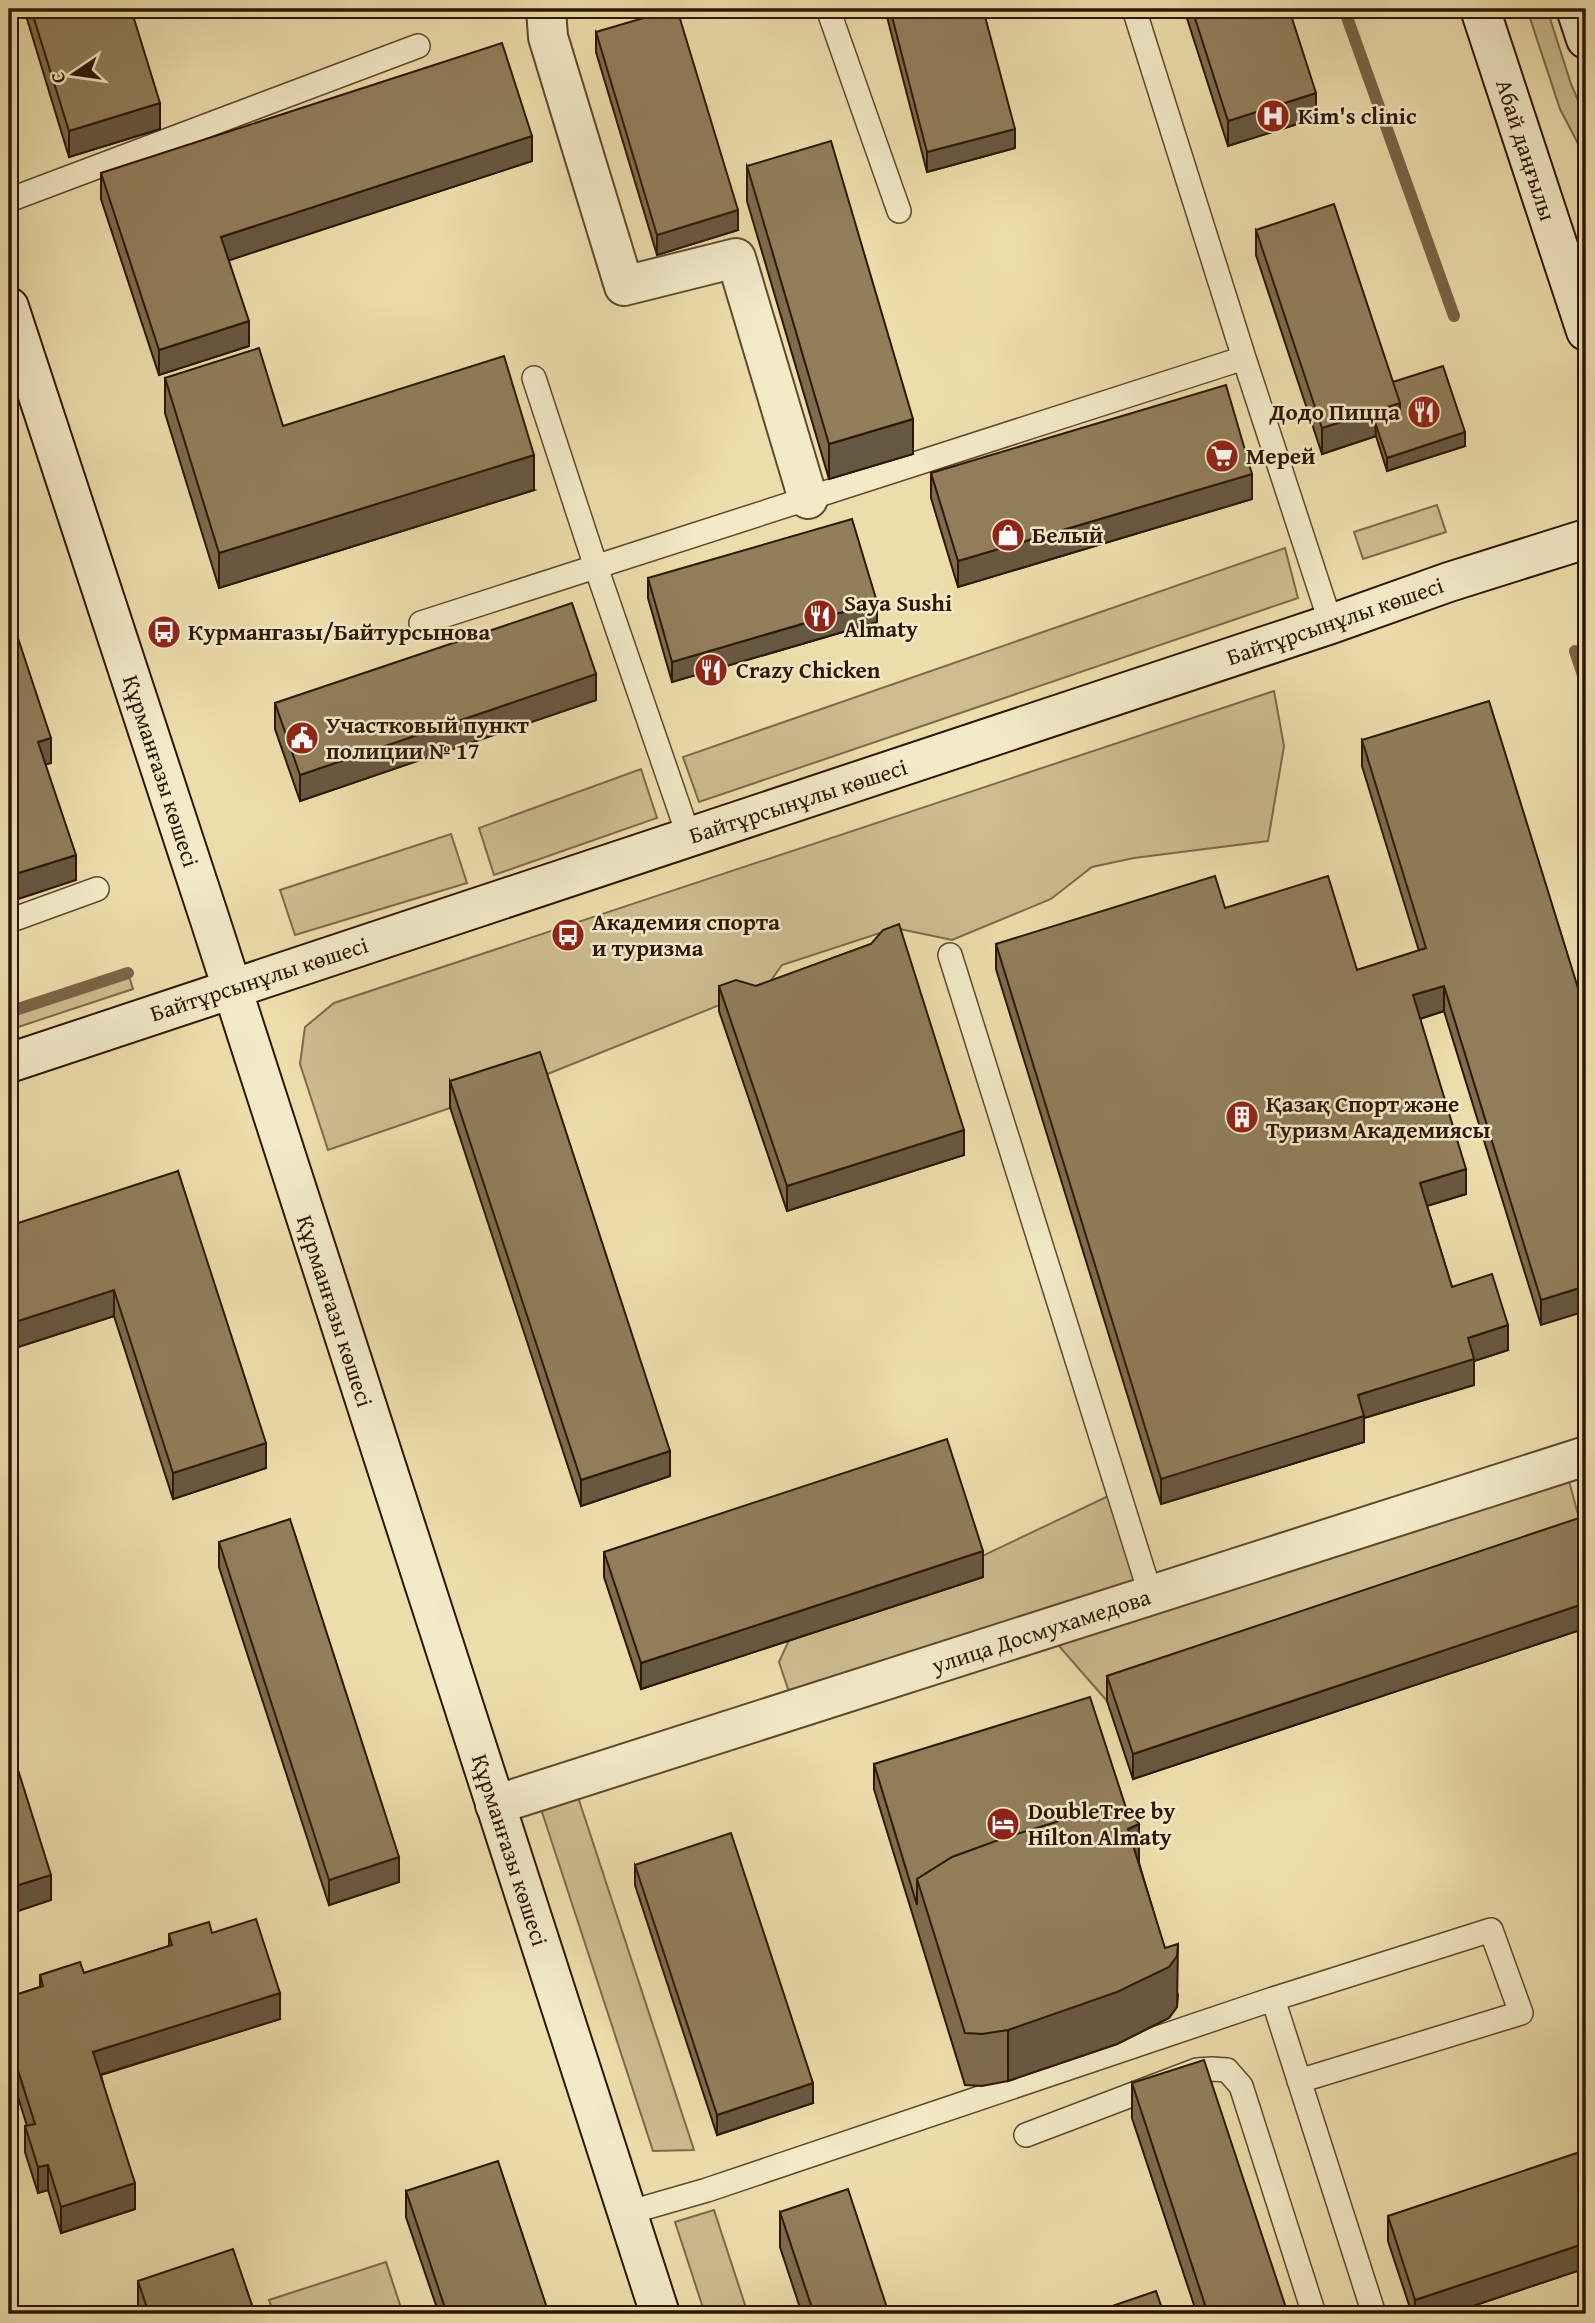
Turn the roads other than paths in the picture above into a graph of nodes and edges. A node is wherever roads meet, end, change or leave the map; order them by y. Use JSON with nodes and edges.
{"nodes":[{"id":1,"x":546,"y":9,"type":"edge"},
{"id":2,"x":828,"y":9,"type":"edge"},
{"id":3,"x":1134,"y":9,"type":"edge"},
{"id":4,"x":1480,"y":9,"type":"edge"},
{"id":5,"x":1576,"y":9,"type":"edge"},
{"id":6,"x":1586,"y":39,"type":"edge"},
{"id":7,"x":418,"y":46,"type":"dead end"},
{"id":8,"x":9,"y":200,"type":"edge"},
{"id":9,"x":899,"y":211,"type":"dead end"},
{"id":10,"x":10,"y":314,"type":"edge"},
{"id":11,"x":1586,"y":331,"type":"edge"},
{"id":12,"x":1244,"y":358,"type":"junction"},
{"id":13,"x":534,"y":378,"type":"dead end"},
{"id":14,"x":808,"y":499,"type":"junction"},
{"id":15,"x":1586,"y":539,"type":"edge"},
{"id":16,"x":596,"y":567,"type":"junction"},
{"id":17,"x":421,"y":622,"type":"dead end"},
{"id":18,"x":1331,"y":624,"type":"junction"},
{"id":19,"x":689,"y":837,"type":"junction"},
{"id":20,"x":97,"y":890,"type":"dead end"},
{"id":21,"x":9,"y":921,"type":"edge"},
{"id":22,"x":950,"y":955,"type":"dead end"},
{"id":23,"x":231,"y":989,"type":"junction"},
{"id":24,"x":9,"y":1063,"type":"edge"},
{"id":25,"x":1586,"y":1456,"type":"edge"},
{"id":26,"x":1151,"y":1596,"type":"junction"},
{"id":27,"x":495,"y":1805,"type":"junction"},
{"id":28,"x":1273,"y":1999,"type":"junction"},
{"id":29,"x":1299,"y":2081,"type":"junction"},
{"id":30,"x":1026,"y":2135,"type":"dead end"},
{"id":31,"x":627,"y":2213,"type":"junction"},
{"id":32,"x":660,"y":2314,"type":"edge"},
{"id":33,"x":1314,"y":2314,"type":"edge"},
{"id":34,"x":1374,"y":2314,"type":"edge"}],
"edges":[{"from":1,"to":14,"type":"street"},
{"from":2,"to":9,"type":"lane"},
{"from":3,"to":12,"type":"lane"},
{"from":4,"to":11,"type":"street","name":"Абай даңғылы"},
{"from":5,"to":6,"type":"street"},
{"from":7,"to":8,"type":"lane"},
{"from":10,"to":23,"type":"street","name":"Құрманғазы көшесі"},
{"from":12,"to":14,"type":"lane"},
{"from":12,"to":18,"type":"lane"},
{"from":13,"to":16,"type":"lane"},
{"from":14,"to":16,"type":"lane"},
{"from":15,"to":18,"type":"street","name":"Байтұрсынұлы көшесі"},
{"from":16,"to":17,"type":"lane"},
{"from":16,"to":19,"type":"lane"},
{"from":18,"to":19,"type":"street","name":"Байтұрсынұлы көшесі"},
{"from":19,"to":23,"type":"street","name":"Байтұрсынұлы көшесі"},
{"from":20,"to":21,"type":"lane"},
{"from":22,"to":26,"type":"lane"},
{"from":23,"to":24,"type":"street","name":"Байтұрсынұлы көшесі"},
{"from":23,"to":27,"type":"street","name":"Құрманғазы көшесі"},
{"from":25,"to":26,"type":"street","name":"улица Досмухамедова"},
{"from":26,"to":27,"type":"street","name":"улица Досмухамедова"},
{"from":27,"to":31,"type":"street","name":"Құрманғазы көшесі"},
{"from":28,"to":29,"type":"lane"},
{"from":28,"to":29,"type":"lane"},
{"from":28,"to":31,"type":"lane"},
{"from":29,"to":34,"type":"lane"},
{"from":30,"to":33,"type":"lane"},
{"from":31,"to":32,"type":"street","name":"Құрманғазы көшесі"}]}
